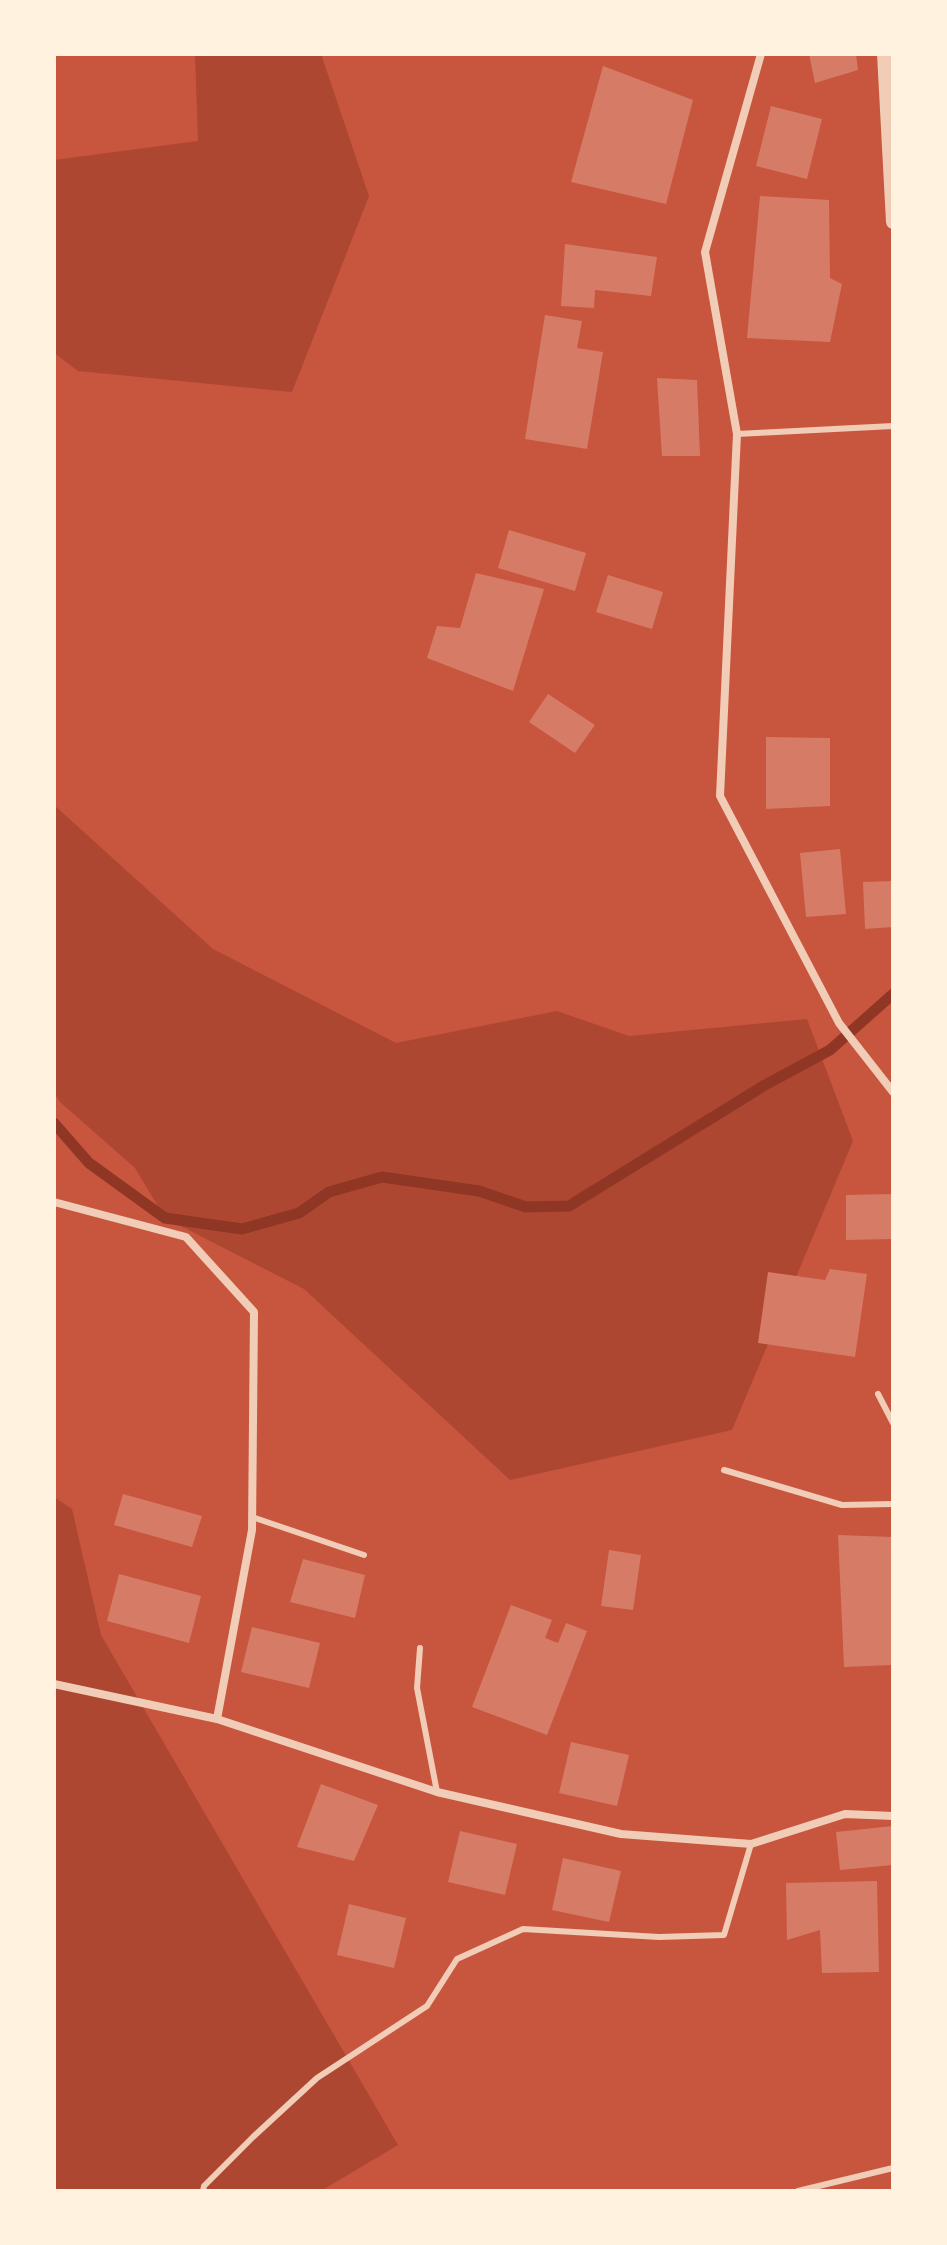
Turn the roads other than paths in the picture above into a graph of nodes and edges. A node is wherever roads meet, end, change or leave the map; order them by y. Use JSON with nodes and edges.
{"nodes":[{"id":1,"x":761,"y":54,"type":"edge"},
{"id":2,"x":884,"y":54,"type":"edge"},
{"id":3,"x":893,"y":222,"type":"edge"},
{"id":4,"x":893,"y":426,"type":"edge"},
{"id":5,"x":737,"y":434,"type":"junction"},
{"id":6,"x":893,"y":1092,"type":"edge"},
{"id":7,"x":54,"y":1202,"type":"edge"},
{"id":8,"x":878,"y":1394,"type":"dead end"},
{"id":9,"x":893,"y":1423,"type":"edge"},
{"id":10,"x":724,"y":1470,"type":"dead end"},
{"id":11,"x":893,"y":1504,"type":"edge"},
{"id":12,"x":252,"y":1517,"type":"junction"},
{"id":13,"x":364,"y":1555,"type":"dead end"},
{"id":14,"x":420,"y":1648,"type":"dead end"},
{"id":15,"x":54,"y":1684,"type":"edge"},
{"id":16,"x":217,"y":1719,"type":"junction"},
{"id":17,"x":437,"y":1792,"type":"junction"},
{"id":18,"x":893,"y":1816,"type":"edge"},
{"id":19,"x":751,"y":1844,"type":"junction"},
{"id":20,"x":893,"y":2168,"type":"edge"},
{"id":21,"x":203,"y":2191,"type":"edge"},
{"id":22,"x":798,"y":2191,"type":"edge"}],
"edges":[{"from":1,"to":5,"type":"street"},
{"from":2,"to":3,"type":"street"},
{"from":4,"to":5,"type":"lane"},
{"from":5,"to":6,"type":"street"},
{"from":7,"to":12,"type":"street"},
{"from":8,"to":9,"type":"lane"},
{"from":10,"to":11,"type":"lane"},
{"from":12,"to":13,"type":"lane"},
{"from":12,"to":16,"type":"street"},
{"from":14,"to":17,"type":"lane"},
{"from":15,"to":16,"type":"street"},
{"from":16,"to":17,"type":"street"},
{"from":17,"to":19,"type":"street"},
{"from":18,"to":19,"type":"street"},
{"from":19,"to":21,"type":"lane"},
{"from":20,"to":22,"type":"lane"}]}
